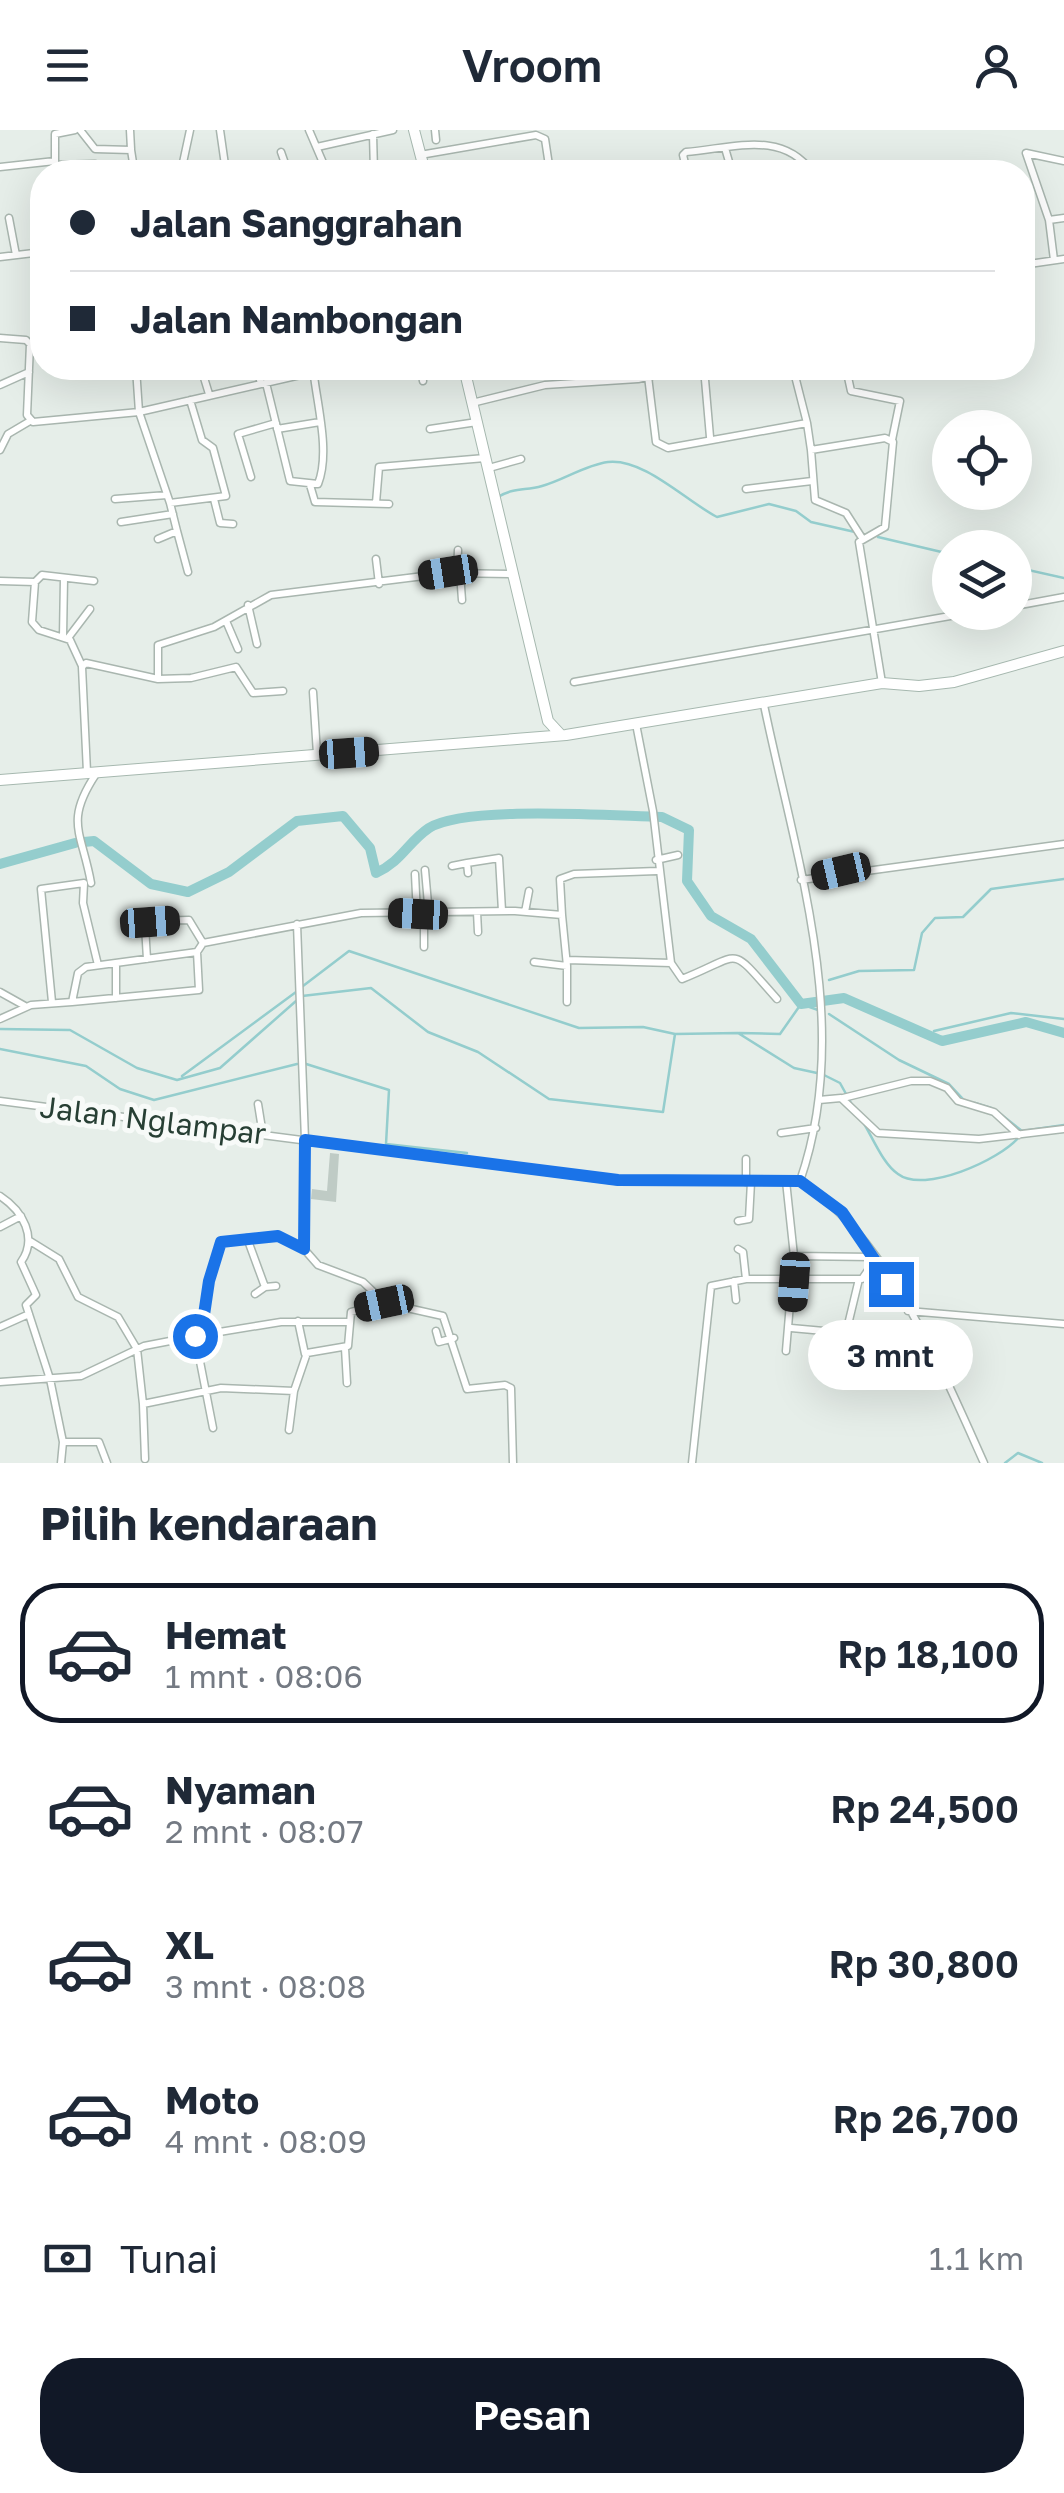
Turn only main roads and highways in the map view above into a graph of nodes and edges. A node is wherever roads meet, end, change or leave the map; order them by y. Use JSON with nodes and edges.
{"nodes":[{"id":1,"x":414,"y":130,"type":"edge"},
{"id":2,"x":421,"y":160,"type":"edge"},
{"id":3,"x":467,"y":380,"type":"edge"},
{"id":4,"x":1064,"y":650,"type":"edge"},
{"id":5,"x":548,"y":722,"type":"junction"},
{"id":6,"x":561,"y":734,"type":"junction"},
{"id":7,"x":547,"y":736,"type":"junction"},
{"id":8,"x":0,"y":780,"type":"edge"}],
"edges":[{"from":1,"to":2,"type":"main road"},
{"from":3,"to":5,"type":"main road"},
{"from":4,"to":6,"type":"main road"},
{"from":5,"to":6,"type":"main road"},
{"from":5,"to":7,"type":"main road"},
{"from":6,"to":7,"type":"main road"},
{"from":7,"to":8,"type":"main road"}]}
